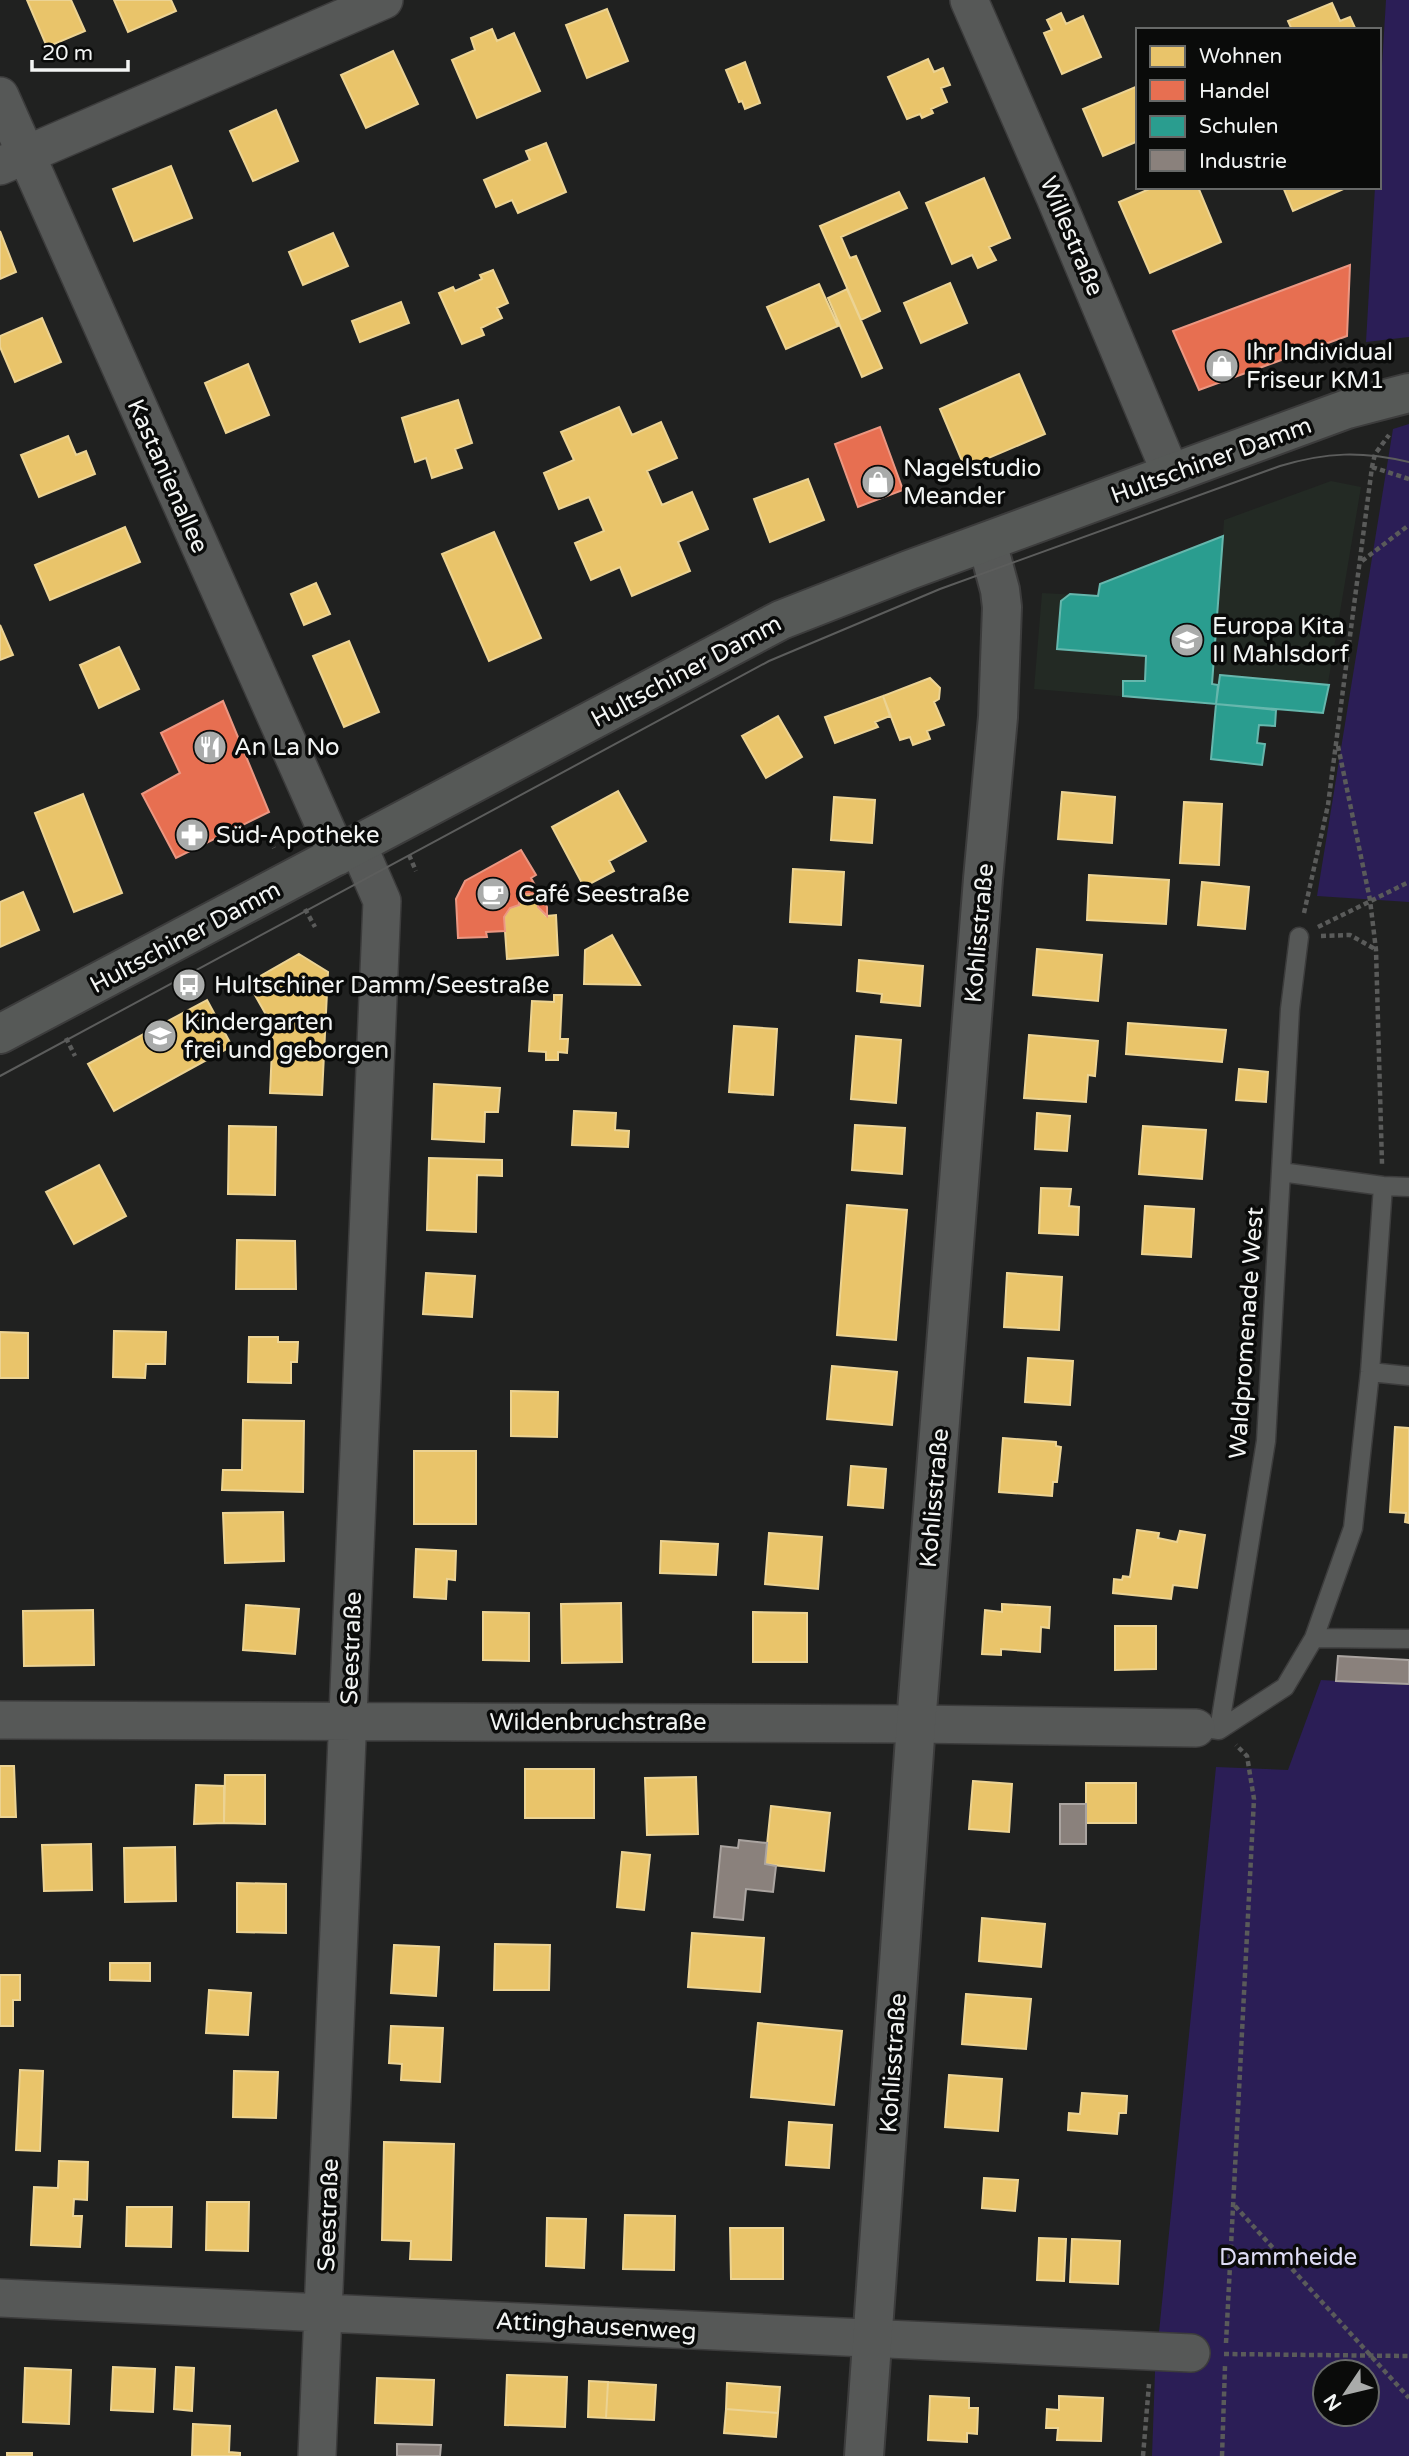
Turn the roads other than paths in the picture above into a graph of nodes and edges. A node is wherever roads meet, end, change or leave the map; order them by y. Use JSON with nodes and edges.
{"nodes":[{"id":1,"x":384,"y":0,"type":"edge"},
{"id":2,"x":969,"y":0,"type":"edge"},
{"id":3,"x":0,"y":96,"type":"edge"},
{"id":4,"x":13,"y":160,"type":"edge"},
{"id":5,"x":1402,"y":410,"type":"edge"},
{"id":6,"x":1171,"y":474,"type":"junction"},
{"id":7,"x":987,"y":542,"type":"junction"},
{"id":8,"x":348,"y":851,"type":"junction"},
{"id":9,"x":1299,"y":937,"type":"road end"},
{"id":10,"x":0,"y":1034,"type":"edge"},
{"id":11,"x":1281,"y":1172,"type":"junction"},
{"id":12,"x":1383,"y":1186,"type":"junction"},
{"id":13,"x":1409,"y":1187,"type":"edge"},
{"id":14,"x":1370,"y":1371,"type":"junction"},
{"id":15,"x":1409,"y":1376,"type":"edge"},
{"id":16,"x":1314,"y":1638,"type":"junction"},
{"id":17,"x":1409,"y":1639,"type":"edge"},
{"id":18,"x":0,"y":1720,"type":"edge"},
{"id":19,"x":348,"y":1721,"type":"junction"},
{"id":20,"x":916,"y":1724,"type":"junction"},
{"id":21,"x":1208,"y":1729,"type":"junction"},
{"id":22,"x":0,"y":2298,"type":"edge"},
{"id":23,"x":324,"y":2312,"type":"junction"},
{"id":24,"x":873,"y":2340,"type":"junction"},
{"id":25,"x":1192,"y":2353,"type":"dead end"},
{"id":26,"x":317,"y":2456,"type":"edge"},
{"id":27,"x":864,"y":2456,"type":"edge"}],
"edges":[{"from":1,"to":4,"type":"street"},
{"from":2,"to":6,"type":"street","name":"Willestraße"},
{"from":3,"to":4,"type":"street","name":"Kastanienallee"},
{"from":4,"to":8,"type":"street","name":"Kastanienallee"},
{"from":5,"to":6,"type":"main road","name":"Hultschiner Damm"},
{"from":6,"to":7,"type":"main road","name":"Hultschiner Damm"},
{"from":7,"to":8,"type":"main road","name":"Hultschiner Damm"},
{"from":7,"to":20,"type":"street","name":"Kohlisstraße"},
{"from":8,"to":10,"type":"main road","name":"Hultschiner Damm"},
{"from":8,"to":19,"type":"street","name":"Seestraße"},
{"from":9,"to":11,"type":"lane","name":"Waldpromenade West"},
{"from":11,"to":12,"type":"lane"},
{"from":11,"to":21,"type":"lane","name":"Waldpromenade West"},
{"from":12,"to":13,"type":"lane"},
{"from":12,"to":14,"type":"lane"},
{"from":14,"to":15,"type":"lane"},
{"from":14,"to":16,"type":"lane"},
{"from":16,"to":17,"type":"lane"},
{"from":16,"to":21,"type":"lane"},
{"from":18,"to":19,"type":"street","name":"Wildenbruchstraße"},
{"from":19,"to":20,"type":"street","name":"Wildenbruchstraße"},
{"from":19,"to":23,"type":"street","name":"Seestraße"},
{"from":20,"to":21,"type":"street","name":"Wildenbruchstraße"},
{"from":20,"to":24,"type":"street","name":"Kohlisstraße"},
{"from":22,"to":23,"type":"street","name":"Attinghausenweg"},
{"from":23,"to":24,"type":"street","name":"Attinghausenweg"},
{"from":23,"to":26,"type":"street","name":"Seestraße"},
{"from":24,"to":25,"type":"street","name":"Attinghausenweg"},
{"from":24,"to":27,"type":"street","name":"Kohlisstraße"}]}
